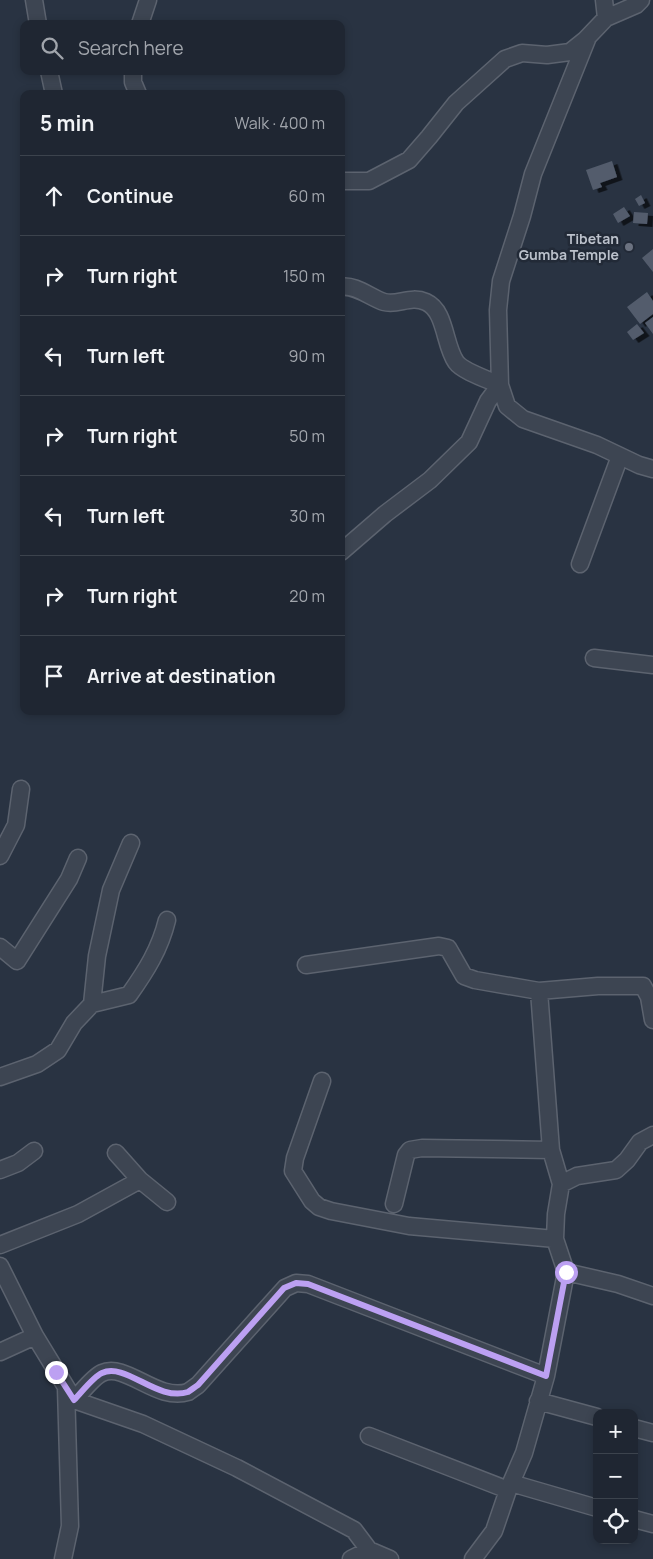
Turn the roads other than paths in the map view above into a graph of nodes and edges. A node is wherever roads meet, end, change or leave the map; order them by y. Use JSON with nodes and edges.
{"nodes":[{"id":1,"x":34,"y":0,"type":"edge"},
{"id":2,"x":148,"y":0,"type":"edge"},
{"id":3,"x":604,"y":0,"type":"edge"},
{"id":4,"x":640,"y":0,"type":"edge"},
{"id":5,"x":606,"y":18,"type":"junction"},
{"id":6,"x":37,"y":20,"type":"edge"},
{"id":7,"x":141,"y":20,"type":"edge"},
{"id":8,"x":588,"y":37,"type":"junction"},
{"id":9,"x":50,"y":75,"type":"edge"},
{"id":10,"x":133,"y":75,"type":"edge"},
{"id":11,"x":53,"y":90,"type":"edge"},
{"id":12,"x":136,"y":90,"type":"edge"},
{"id":13,"x":345,"y":181,"type":"edge"},
{"id":14,"x":345,"y":287,"type":"edge"},
{"id":15,"x":500,"y":385,"type":"junction"},
{"id":16,"x":620,"y":456,"type":"junction"},
{"id":17,"x":653,"y":469,"type":"edge"},
{"id":18,"x":345,"y":549,"type":"edge"},
{"id":19,"x":580,"y":564,"type":"dead end"},
{"id":20,"x":594,"y":658,"type":"dead end"},
{"id":21,"x":653,"y":665,"type":"edge"},
{"id":22,"x":21,"y":789,"type":"dead end"},
{"id":23,"x":131,"y":843,"type":"dead end"},
{"id":24,"x":0,"y":856,"type":"edge"},
{"id":25,"x":78,"y":858,"type":"dead end"},
{"id":26,"x":167,"y":920,"type":"dead end"},
{"id":27,"x":0,"y":947,"type":"edge"},
{"id":28,"x":306,"y":965,"type":"dead end"},
{"id":29,"x":539,"y":991,"type":"junction"},
{"id":30,"x":92,"y":1004,"type":"junction"},
{"id":31,"x":653,"y":1020,"type":"edge"},
{"id":32,"x":0,"y":1077,"type":"edge"},
{"id":33,"x":322,"y":1081,"type":"dead end"},
{"id":34,"x":653,"y":1135,"type":"edge"},
{"id":35,"x":551,"y":1150,"type":"junction"},
{"id":36,"x":34,"y":1151,"type":"dead end"},
{"id":37,"x":116,"y":1153,"type":"dead end"},
{"id":38,"x":0,"y":1170,"type":"edge"},
{"id":39,"x":140,"y":1180,"type":"junction"},
{"id":40,"x":561,"y":1184,"type":"junction"},
{"id":41,"x":167,"y":1202,"type":"dead end"},
{"id":42,"x":394,"y":1204,"type":"dead end"},
{"id":43,"x":555,"y":1239,"type":"junction"},
{"id":44,"x":0,"y":1245,"type":"edge"},
{"id":45,"x":0,"y":1266,"type":"edge"},
{"id":46,"x":566,"y":1272,"type":"junction"},
{"id":47,"x":653,"y":1296,"type":"edge"},
{"id":48,"x":35,"y":1336,"type":"junction"},
{"id":49,"x":0,"y":1352,"type":"edge"},
{"id":50,"x":546,"y":1376,"type":"junction"},
{"id":51,"x":70,"y":1394,"type":"junction"},
{"id":52,"x":538,"y":1401,"type":"junction"},
{"id":53,"x":593,"y":1417,"type":"edge"},
{"id":54,"x":638,"y":1429,"type":"edge"},
{"id":55,"x":653,"y":1433,"type":"edge"},
{"id":56,"x":369,"y":1436,"type":"dead end"},
{"id":57,"x":510,"y":1487,"type":"junction"},
{"id":58,"x":593,"y":1507,"type":"edge"},
{"id":59,"x":638,"y":1520,"type":"edge"},
{"id":60,"x":653,"y":1524,"type":"edge"},
{"id":61,"x":369,"y":1550,"type":"junction"},
{"id":62,"x":64,"y":1559,"type":"edge"},
{"id":63,"x":351,"y":1559,"type":"edge"},
{"id":64,"x":390,"y":1559,"type":"edge"},
{"id":65,"x":473,"y":1559,"type":"edge"}],
"edges":[{"from":1,"to":6,"type":"street"},
{"from":2,"to":7,"type":"street"},
{"from":3,"to":5,"type":"street"},
{"from":4,"to":5,"type":"street"},
{"from":5,"to":8,"type":"street"},
{"from":8,"to":13,"type":"street"},
{"from":8,"to":15,"type":"street"},
{"from":9,"to":11,"type":"street"},
{"from":10,"to":12,"type":"street"},
{"from":14,"to":15,"type":"street"},
{"from":15,"to":16,"type":"street"},
{"from":15,"to":18,"type":"street"},
{"from":16,"to":17,"type":"street"},
{"from":16,"to":19,"type":"street"},
{"from":20,"to":21,"type":"street"},
{"from":22,"to":24,"type":"street"},
{"from":23,"to":30,"type":"street"},
{"from":25,"to":27,"type":"street"},
{"from":26,"to":30,"type":"street"},
{"from":28,"to":29,"type":"street"},
{"from":29,"to":31,"type":"street"},
{"from":29,"to":35,"type":"street"},
{"from":30,"to":32,"type":"street"},
{"from":33,"to":43,"type":"street"},
{"from":34,"to":40,"type":"street"},
{"from":35,"to":40,"type":"street"},
{"from":35,"to":42,"type":"street"},
{"from":36,"to":38,"type":"street"},
{"from":37,"to":39,"type":"street"},
{"from":39,"to":41,"type":"street"},
{"from":39,"to":44,"type":"street"},
{"from":40,"to":43,"type":"street"},
{"from":43,"to":46,"type":"street"},
{"from":45,"to":48,"type":"street"},
{"from":46,"to":47,"type":"street"},
{"from":46,"to":50,"type":"street"},
{"from":48,"to":49,"type":"street"},
{"from":48,"to":51,"type":"street"},
{"from":50,"to":51,"type":"street"},
{"from":50,"to":52,"type":"street"},
{"from":51,"to":61,"type":"street"},
{"from":51,"to":62,"type":"street"},
{"from":52,"to":53,"type":"street"},
{"from":52,"to":57,"type":"street"},
{"from":54,"to":55,"type":"street"},
{"from":56,"to":57,"type":"street"},
{"from":57,"to":58,"type":"street"},
{"from":57,"to":65,"type":"street"},
{"from":59,"to":60,"type":"street"},
{"from":61,"to":63,"type":"street"},
{"from":61,"to":64,"type":"street"}]}
